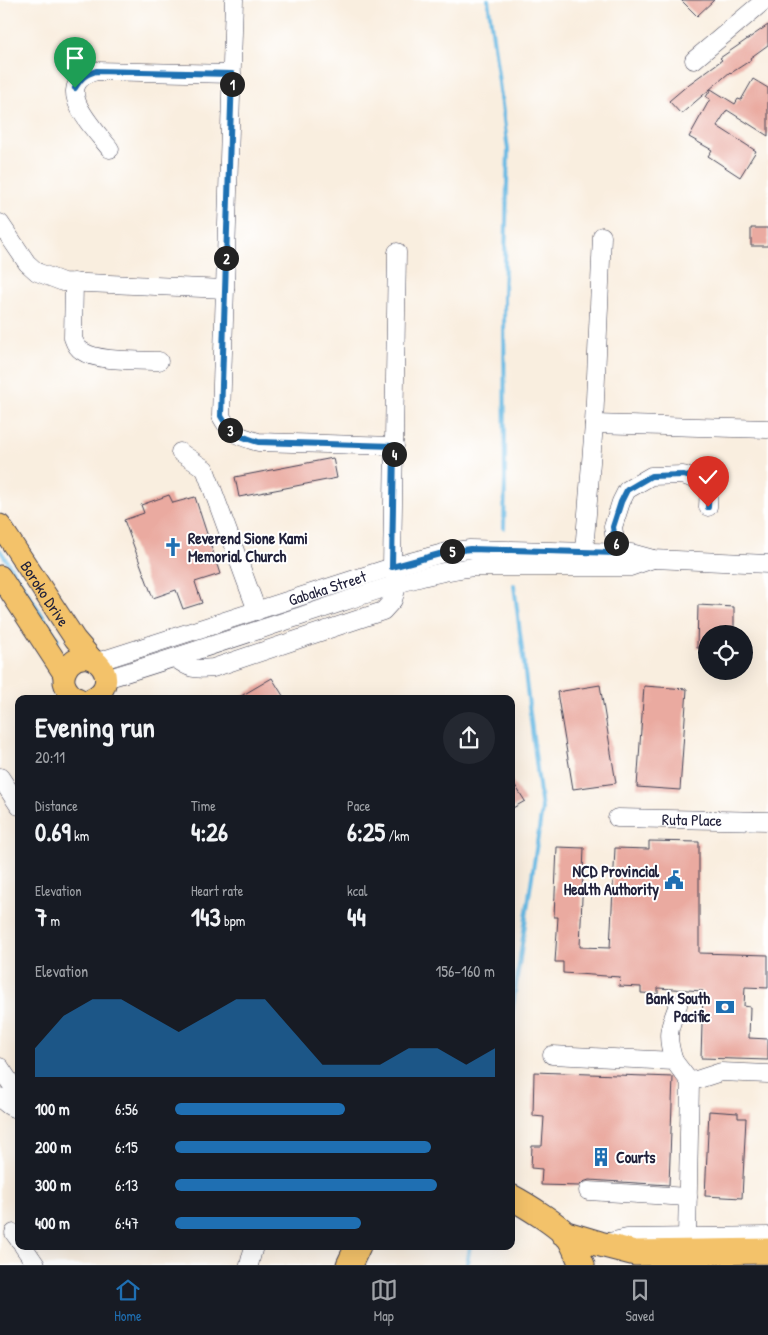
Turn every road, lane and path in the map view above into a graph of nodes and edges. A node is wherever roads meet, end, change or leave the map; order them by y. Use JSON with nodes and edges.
{"nodes":[{"id":1,"x":234,"y":0,"type":"edge"},
{"id":2,"x":765,"y":0,"type":"edge"},
{"id":3,"x":694,"y":60,"type":"dead end"},
{"id":4,"x":232,"y":74,"type":"junction"},
{"id":5,"x":110,"y":149,"type":"dead end"},
{"id":6,"x":0,"y":223,"type":"edge"},
{"id":7,"x":602,"y":236,"type":"dead end"},
{"id":8,"x":398,"y":252,"type":"dead end"},
{"id":9,"x":74,"y":282,"type":"junction"},
{"id":10,"x":225,"y":289,"type":"junction"},
{"id":11,"x":159,"y":360,"type":"dead end"},
{"id":12,"x":594,"y":424,"type":"junction"},
{"id":13,"x":768,"y":429,"type":"edge"},
{"id":14,"x":394,"y":446,"type":"junction"},
{"id":15,"x":180,"y":452,"type":"dead end"},
{"id":16,"x":708,"y":507,"type":"dead end"},
{"id":17,"x":0,"y":524,"type":"edge"},
{"id":18,"x":584,"y":552,"type":"junction"},
{"id":19,"x":617,"y":553,"type":"junction"},
{"id":20,"x":653,"y":560,"type":"junction"},
{"id":21,"x":768,"y":564,"type":"edge"},
{"id":22,"x":395,"y":575,"type":"junction"},
{"id":23,"x":0,"y":576,"type":"edge"},
{"id":24,"x":257,"y":611,"type":"junction"},
{"id":25,"x":64,"y":674,"type":"junction"},
{"id":26,"x":101,"y":680,"type":"edge"},
{"id":27,"x":73,"y":695,"type":"edge"},
{"id":28,"x":0,"y":776,"type":"edge"},
{"id":29,"x":15,"y":800,"type":"edge"},
{"id":30,"x":617,"y":818,"type":"dead end"},
{"id":31,"x":768,"y":821,"type":"edge"},
{"id":32,"x":678,"y":1005,"type":"dead end"},
{"id":33,"x":552,"y":1055,"type":"dead end"},
{"id":34,"x":674,"y":1061,"type":"junction"},
{"id":35,"x":0,"y":1067,"type":"edge"},
{"id":36,"x":768,"y":1074,"type":"edge"},
{"id":37,"x":690,"y":1082,"type":"junction"},
{"id":38,"x":15,"y":1090,"type":"edge"},
{"id":39,"x":0,"y":1097,"type":"edge"},
{"id":40,"x":15,"y":1109,"type":"edge"},
{"id":41,"x":588,"y":1191,"type":"dead end"},
{"id":42,"x":688,"y":1196,"type":"junction"},
{"id":43,"x":515,"y":1199,"type":"edge"},
{"id":44,"x":563,"y":1233,"type":"junction"},
{"id":45,"x":768,"y":1236,"type":"edge"},
{"id":46,"x":687,"y":1237,"type":"junction"},
{"id":47,"x":600,"y":1244,"type":"junction"},
{"id":48,"x":26,"y":1250,"type":"edge"},
{"id":49,"x":253,"y":1250,"type":"edge"},
{"id":50,"x":356,"y":1250,"type":"edge"},
{"id":51,"x":768,"y":1251,"type":"edge"},
{"id":52,"x":36,"y":1265,"type":"edge"},
{"id":53,"x":249,"y":1265,"type":"edge"},
{"id":54,"x":349,"y":1265,"type":"edge"},
{"id":55,"x":582,"y":1265,"type":"edge"}],
"edges":[{"from":1,"to":4,"type":"street"},
{"from":2,"to":3,"type":"street"},
{"from":4,"to":5,"type":"street"},
{"from":4,"to":10,"type":"street"},
{"from":6,"to":9,"type":"street"},
{"from":7,"to":12,"type":"street"},
{"from":8,"to":14,"type":"street"},
{"from":9,"to":10,"type":"street"},
{"from":9,"to":11,"type":"street"},
{"from":10,"to":14,"type":"street"},
{"from":12,"to":13,"type":"street"},
{"from":12,"to":18,"type":"street"},
{"from":14,"to":22,"type":"street"},
{"from":15,"to":24,"type":"street"},
{"from":16,"to":19,"type":"street"},
{"from":17,"to":26,"type":"main road","name":"Boroko Drive"},
{"from":18,"to":19,"type":"street","name":"Gabaka Street"},
{"from":18,"to":22,"type":"street","name":"Gabaka Street"},
{"from":19,"to":20,"type":"street","name":"Gabaka Street"},
{"from":20,"to":21,"type":"street","name":"Gabaka Street"},
{"from":20,"to":22,"type":"street","name":"Gabaka Street"},
{"from":22,"to":24,"type":"street","name":"Gabaka Street"},
{"from":22,"to":26,"type":"street","name":"Gabaka Street"},
{"from":23,"to":25,"type":"main road","name":"Boroko Drive"},
{"from":24,"to":26,"type":"street","name":"Gabaka Street"},
{"from":25,"to":26,"type":"main road"},
{"from":25,"to":27,"type":"main road","name":"Boroko Drive"},
{"from":28,"to":29,"type":"street"},
{"from":30,"to":31,"type":"street","name":"Ruta Place"},
{"from":32,"to":34,"type":"street"},
{"from":33,"to":34,"type":"street"},
{"from":34,"to":37,"type":"street"},
{"from":35,"to":38,"type":"street"},
{"from":36,"to":37,"type":"street"},
{"from":37,"to":42,"type":"street"},
{"from":39,"to":40,"type":"street"},
{"from":41,"to":42,"type":"street"},
{"from":42,"to":46,"type":"street"},
{"from":43,"to":44,"type":"highway"},
{"from":44,"to":47,"type":"highway"},
{"from":44,"to":55,"type":"highway"},
{"from":45,"to":46,"type":"street"},
{"from":46,"to":47,"type":"street"},
{"from":47,"to":51,"type":"highway"},
{"from":48,"to":52,"type":"street"},
{"from":49,"to":53,"type":"street"},
{"from":50,"to":54,"type":"highway"}]}
